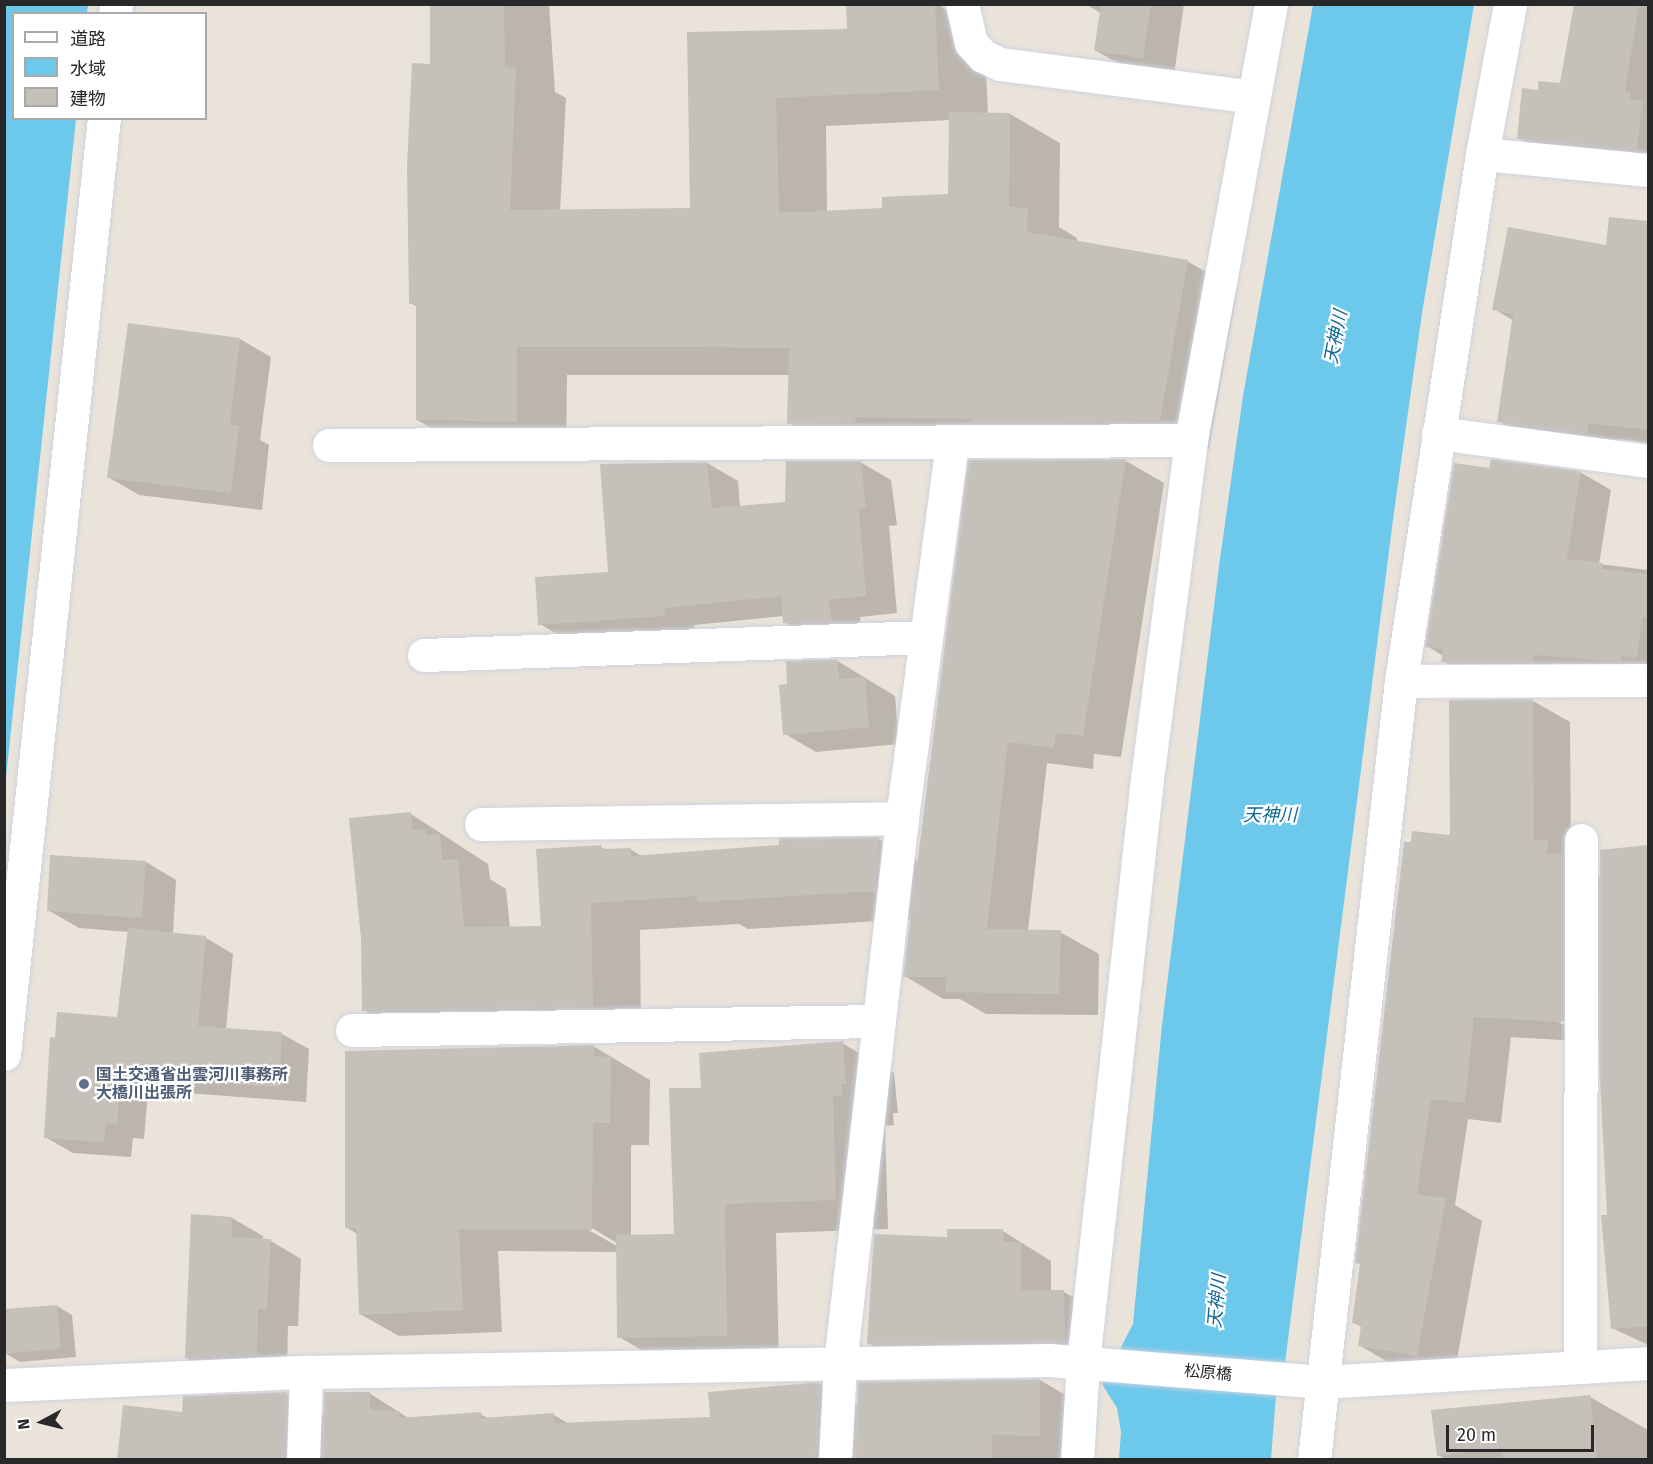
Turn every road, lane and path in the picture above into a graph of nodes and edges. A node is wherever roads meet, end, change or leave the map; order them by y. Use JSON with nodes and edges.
{"nodes":[{"id":1,"x":962,"y":4,"type":"edge"},
{"id":2,"x":1271,"y":4,"type":"edge"},
{"id":3,"x":1510,"y":4,"type":"edge"},
{"id":4,"x":1253,"y":97,"type":"junction"},
{"id":5,"x":104,"y":120,"type":"edge"},
{"id":6,"x":1482,"y":154,"type":"junction"},
{"id":7,"x":1648,"y":170,"type":"edge"},
{"id":8,"x":1438,"y":433,"type":"junction"},
{"id":9,"x":1191,"y":440,"type":"junction"},
{"id":10,"x":952,"y":441,"type":"junction"},
{"id":11,"x":329,"y":446,"type":"dead end"},
{"id":12,"x":1648,"y":461,"type":"edge"},
{"id":13,"x":926,"y":637,"type":"junction"},
{"id":14,"x":424,"y":655,"type":"dead end"},
{"id":15,"x":1648,"y":680,"type":"edge"},
{"id":16,"x":1401,"y":681,"type":"junction"},
{"id":17,"x":902,"y":818,"type":"junction"},
{"id":18,"x":481,"y":824,"type":"dead end"},
{"id":19,"x":1581,"y":840,"type":"dead end"},
{"id":20,"x":879,"y":1021,"type":"junction"},
{"id":21,"x":352,"y":1030,"type":"dead end"},
{"id":22,"x":4,"y":1053,"type":"edge"},
{"id":23,"x":1095,"y":1363,"type":"junction"},
{"id":24,"x":1648,"y":1363,"type":"edge"},
{"id":25,"x":840,"y":1364,"type":"junction"},
{"id":26,"x":1580,"y":1367,"type":"junction"},
{"id":27,"x":306,"y":1372,"type":"junction"},
{"id":28,"x":1315,"y":1382,"type":"junction"},
{"id":29,"x":4,"y":1385,"type":"edge"},
{"id":30,"x":303,"y":1460,"type":"edge"},
{"id":31,"x":835,"y":1460,"type":"edge"},
{"id":32,"x":1077,"y":1460,"type":"edge"},
{"id":33,"x":1314,"y":1460,"type":"edge"}],
"edges":[{"from":1,"to":4,"type":"street"},
{"from":2,"to":4,"type":"street"},
{"from":3,"to":6,"type":"street"},
{"from":4,"to":9,"type":"street"},
{"from":5,"to":22,"type":"street"},
{"from":6,"to":7,"type":"street"},
{"from":6,"to":8,"type":"street"},
{"from":8,"to":12,"type":"street"},
{"from":8,"to":16,"type":"street"},
{"from":9,"to":10,"type":"street"},
{"from":9,"to":23,"type":"street"},
{"from":10,"to":11,"type":"street"},
{"from":10,"to":13,"type":"street"},
{"from":13,"to":14,"type":"street"},
{"from":13,"to":17,"type":"street"},
{"from":15,"to":16,"type":"street"},
{"from":16,"to":28,"type":"street"},
{"from":17,"to":18,"type":"street"},
{"from":17,"to":20,"type":"street"},
{"from":19,"to":26,"type":"street"},
{"from":20,"to":21,"type":"street"},
{"from":20,"to":25,"type":"street"},
{"from":23,"to":25,"type":"street","name":"松原橋"},
{"from":23,"to":28,"type":"street","name":"松原橋"},
{"from":23,"to":32,"type":"street"},
{"from":24,"to":26,"type":"street","name":"松原橋"},
{"from":25,"to":27,"type":"street","name":"松原橋"},
{"from":25,"to":31,"type":"street"},
{"from":26,"to":28,"type":"street","name":"松原橋"},
{"from":27,"to":29,"type":"street","name":"松原橋"},
{"from":27,"to":30,"type":"street"},
{"from":28,"to":33,"type":"street"}]}
